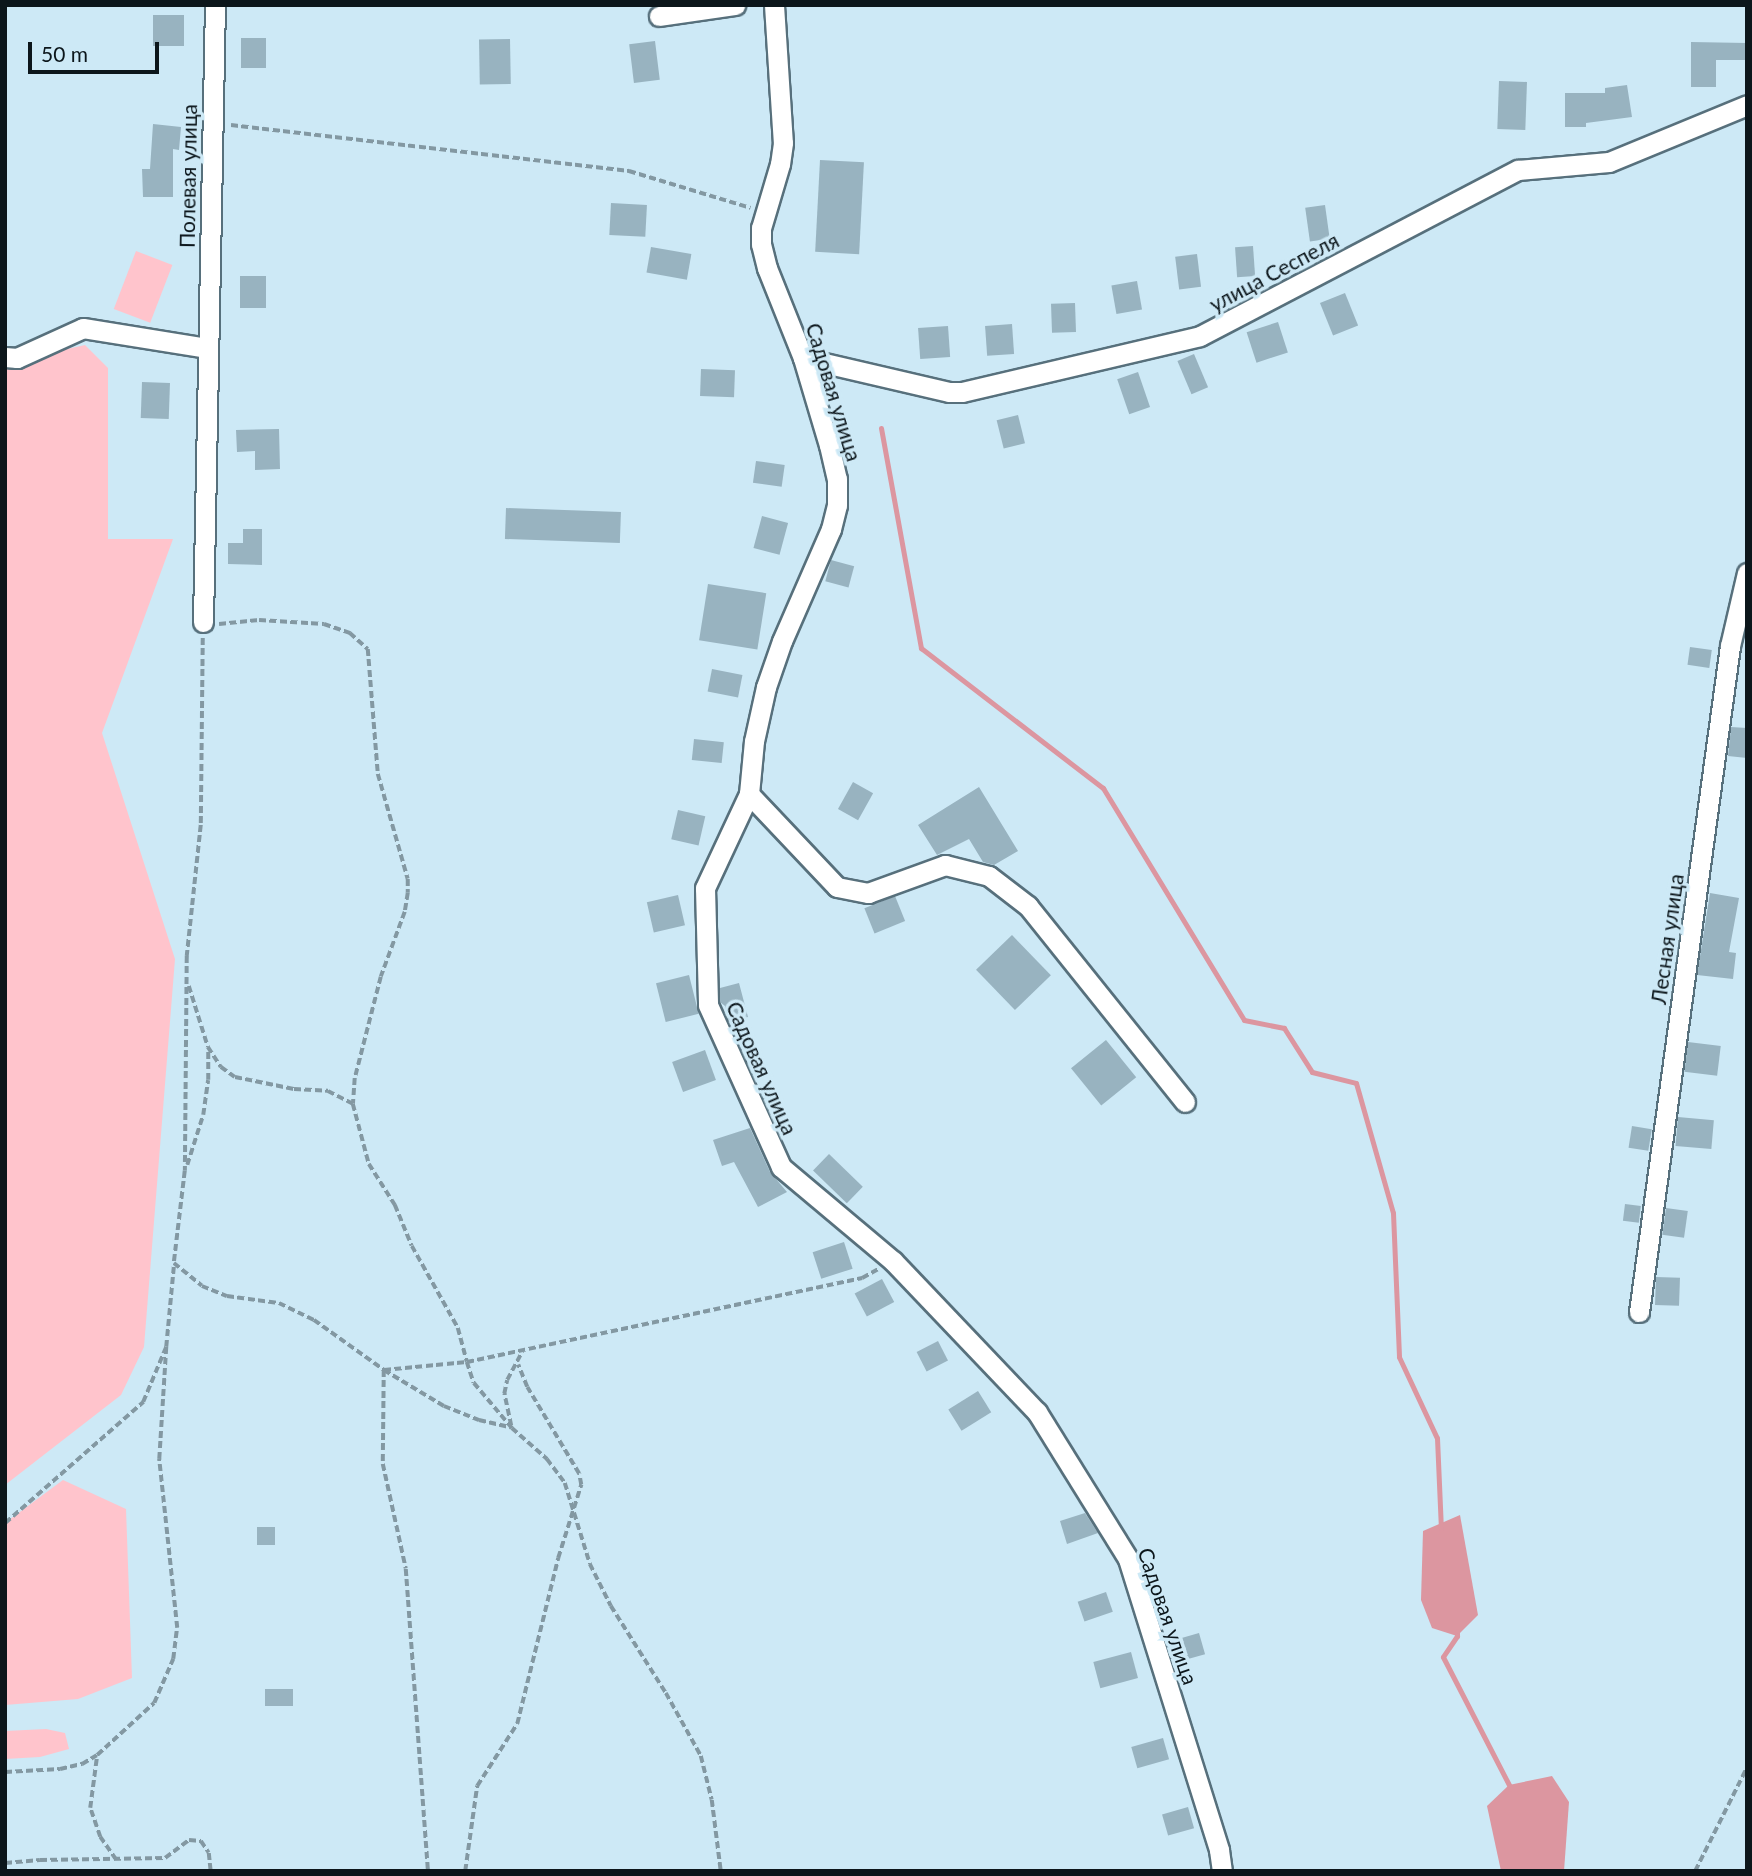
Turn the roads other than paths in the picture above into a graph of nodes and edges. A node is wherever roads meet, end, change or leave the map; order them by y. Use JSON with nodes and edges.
{"nodes":[{"id":1,"x":215,"y":5,"type":"edge"},
{"id":2,"x":735,"y":5,"type":"edge"},
{"id":3,"x":774,"y":5,"type":"edge"},
{"id":4,"x":659,"y":16,"type":"dead end"},
{"id":5,"x":1747,"y":105,"type":"edge"},
{"id":6,"x":206,"y":348,"type":"junction"},
{"id":7,"x":5,"y":357,"type":"edge"},
{"id":8,"x":803,"y":358,"type":"junction"},
{"id":9,"x":1747,"y":573,"type":"edge"},
{"id":10,"x":203,"y":622,"type":"road end"},
{"id":11,"x":749,"y":794,"type":"junction"},
{"id":12,"x":1185,"y":1102,"type":"dead end"},
{"id":13,"x":1639,"y":1312,"type":"dead end"},
{"id":14,"x":1222,"y":1871,"type":"edge"}],
"edges":[{"from":1,"to":6,"type":"street","name":"Полевая улица"},
{"from":2,"to":4,"type":"street"},
{"from":3,"to":8,"type":"street","name":"Садовая улица"},
{"from":5,"to":8,"type":"street","name":"улица Сеспеля"},
{"from":6,"to":7,"type":"street"},
{"from":6,"to":10,"type":"street","name":"Полевая улица"},
{"from":8,"to":11,"type":"street","name":"Садовая улица"},
{"from":9,"to":13,"type":"street","name":"Лесная улица"},
{"from":11,"to":12,"type":"street"},
{"from":11,"to":14,"type":"street","name":"Садовая улица"}]}
